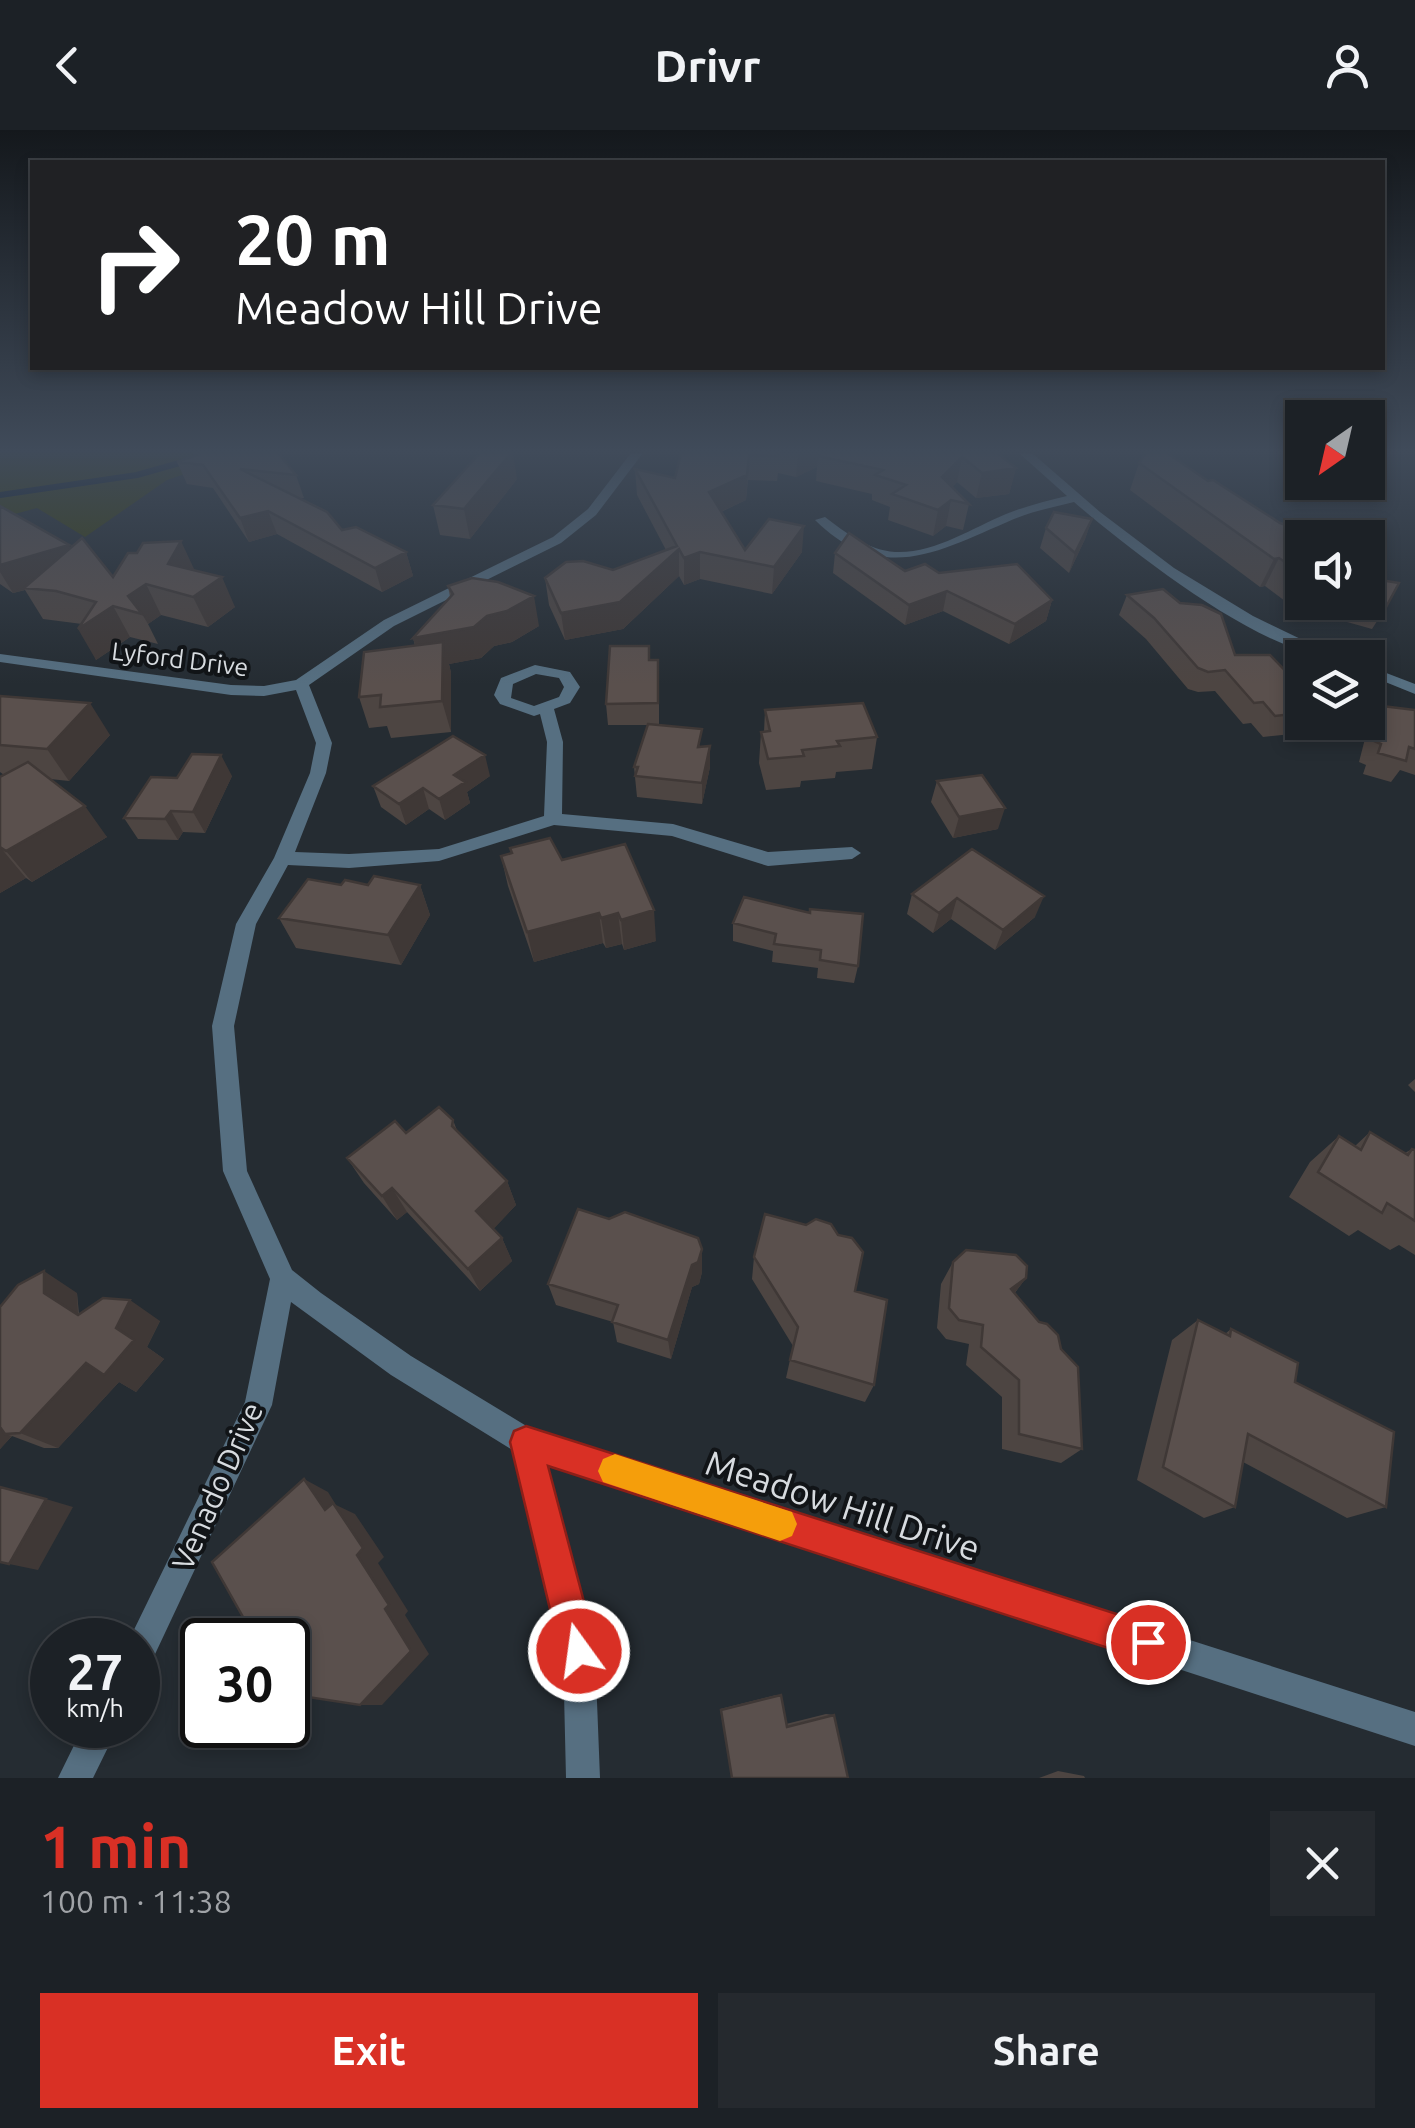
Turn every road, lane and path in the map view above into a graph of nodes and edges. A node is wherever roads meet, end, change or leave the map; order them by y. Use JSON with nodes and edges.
{"nodes":[{"id":1,"x":570,"y":530,"type":"edge"},
{"id":2,"x":832,"y":530,"type":"edge"},
{"id":3,"x":982,"y":530,"type":"edge"},
{"id":4,"x":1116,"y":530,"type":"edge"},
{"id":5,"x":1295,"y":640,"type":"edge"},
{"id":6,"x":0,"y":658,"type":"edge"},
{"id":7,"x":1385,"y":677,"type":"edge"},
{"id":8,"x":301,"y":684,"type":"junction"},
{"id":9,"x":1415,"y":688,"type":"edge"},
{"id":10,"x":546,"y":710,"type":"dead end"},
{"id":11,"x":553,"y":819,"type":"junction"},
{"id":12,"x":852,"y":853,"type":"dead end"},
{"id":13,"x":284,"y":858,"type":"junction"},
{"id":14,"x":283,"y":1279,"type":"junction"},
{"id":15,"x":526,"y":1442,"type":"junction"},
{"id":16,"x":156,"y":1618,"type":"edge"},
{"id":17,"x":1415,"y":1728,"type":"edge"},
{"id":18,"x":91,"y":1748,"type":"edge"},
{"id":19,"x":76,"y":1778,"type":"edge"},
{"id":20,"x":583,"y":1778,"type":"edge"}],
"edges":[{"from":1,"to":8,"type":"street","name":"Lyford Drive"},
{"from":2,"to":3,"type":"street"},
{"from":4,"to":5,"type":"street"},
{"from":6,"to":8,"type":"street","name":"Lyford Drive"},
{"from":7,"to":9,"type":"street"},
{"from":8,"to":13,"type":"street"},
{"from":10,"to":11,"type":"street"},
{"from":11,"to":12,"type":"street"},
{"from":11,"to":13,"type":"street"},
{"from":13,"to":14,"type":"street"},
{"from":14,"to":15,"type":"street","name":"Meadow Hill Drive"},
{"from":14,"to":16,"type":"street","name":"Venado Drive"},
{"from":15,"to":17,"type":"street","name":"Meadow Hill Drive"},
{"from":15,"to":20,"type":"street"},
{"from":18,"to":19,"type":"street"}]}
